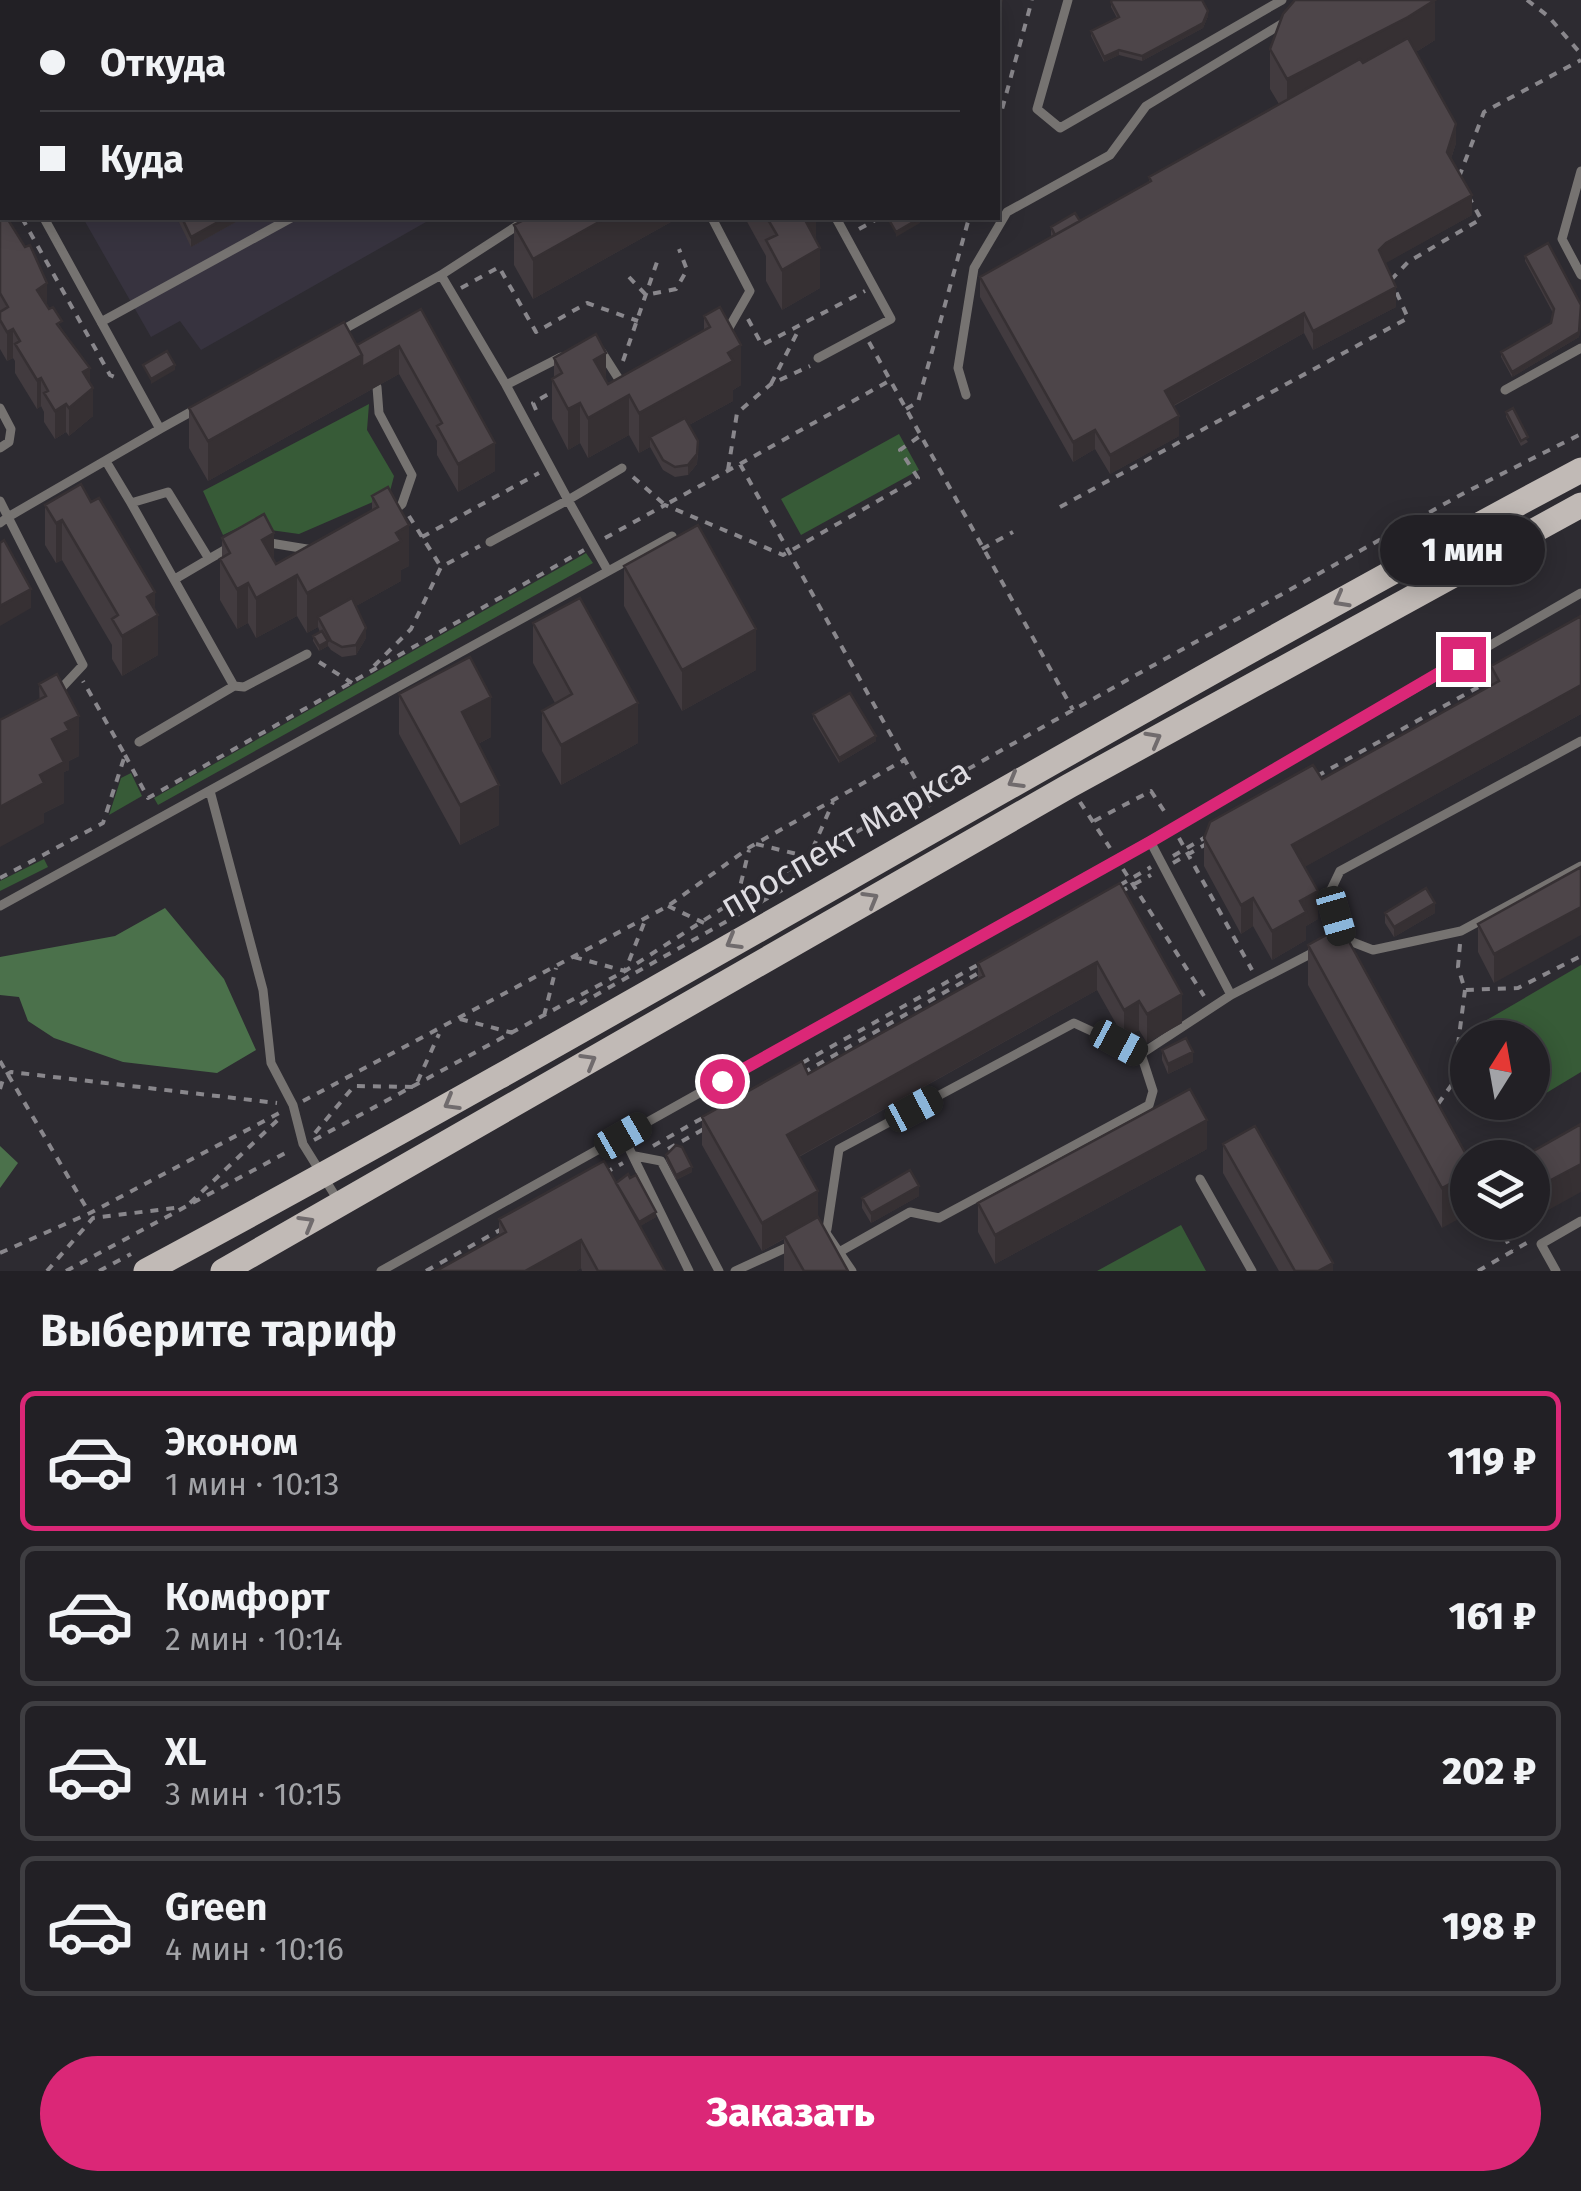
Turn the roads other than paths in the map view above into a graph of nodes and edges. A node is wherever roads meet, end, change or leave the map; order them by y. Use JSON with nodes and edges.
{"nodes":[{"id":1,"x":1068,"y":0,"type":"edge"},
{"id":2,"x":1282,"y":0,"type":"edge"},
{"id":3,"x":1302,"y":12,"type":"edge"},
{"id":4,"x":1581,"y":171,"type":"edge"},
{"id":5,"x":45,"y":220,"type":"edge"},
{"id":6,"x":287,"y":220,"type":"edge"},
{"id":7,"x":526,"y":220,"type":"edge"},
{"id":8,"x":713,"y":220,"type":"edge"},
{"id":9,"x":837,"y":220,"type":"edge"},
{"id":10,"x":441,"y":274,"type":"junction"},
{"id":11,"x":1581,"y":275,"type":"edge"},
{"id":12,"x":102,"y":322,"type":"junction"},
{"id":13,"x":346,"y":328,"type":"junction"},
{"id":14,"x":329,"y":337,"type":"edge"},
{"id":15,"x":594,"y":339,"type":"edge"},
{"id":16,"x":353,"y":341,"type":"edge"},
{"id":17,"x":710,"y":342,"type":"edge"},
{"id":18,"x":576,"y":348,"type":"edge"},
{"id":19,"x":1581,"y":348,"type":"edge"},
{"id":20,"x":818,"y":358,"type":"road end"},
{"id":21,"x":642,"y":380,"type":"edge"},
{"id":22,"x":506,"y":386,"type":"junction"},
{"id":23,"x":377,"y":387,"type":"edge"},
{"id":24,"x":1505,"y":390,"type":"dead end"},
{"id":25,"x":966,"y":396,"type":"dead end"},
{"id":26,"x":211,"y":401,"type":"edge"},
{"id":27,"x":0,"y":408,"type":"edge"},
{"id":28,"x":160,"y":428,"type":"junction"},
{"id":29,"x":0,"y":448,"type":"edge"},
{"id":30,"x":106,"y":463,"type":"junction"},
{"id":31,"x":622,"y":468,"type":"road end"},
{"id":32,"x":1581,"y":470,"type":"edge"},
{"id":33,"x":0,"y":500,"type":"edge"},
{"id":34,"x":568,"y":500,"type":"junction"},
{"id":35,"x":131,"y":503,"type":"junction"},
{"id":36,"x":1581,"y":505,"type":"edge"},
{"id":37,"x":4,"y":520,"type":"edge"},
{"id":38,"x":375,"y":522,"type":"edge"},
{"id":39,"x":672,"y":536,"type":"edge"},
{"id":40,"x":490,"y":542,"type":"road end"},
{"id":41,"x":331,"y":543,"type":"edge"},
{"id":42,"x":209,"y":558,"type":"junction"},
{"id":43,"x":608,"y":571,"type":"junction"},
{"id":44,"x":176,"y":579,"type":"junction"},
{"id":45,"x":1581,"y":593,"type":"edge"},
{"id":46,"x":307,"y":654,"type":"road end"},
{"id":47,"x":456,"y":654,"type":"junction"},
{"id":48,"x":463,"y":667,"type":"edge"},
{"id":49,"x":234,"y":686,"type":"junction"},
{"id":50,"x":48,"y":702,"type":"edge"},
{"id":51,"x":1581,"y":741,"type":"edge"},
{"id":52,"x":138,"y":742,"type":"dead end"},
{"id":53,"x":210,"y":791,"type":"junction"},
{"id":54,"x":1150,"y":842,"type":"junction"},
{"id":55,"x":1581,"y":866,"type":"edge"},
{"id":56,"x":0,"y":906,"type":"edge"},
{"id":57,"x":1342,"y":938,"type":"junction"},
{"id":58,"x":1351,"y":955,"type":"edge"},
{"id":59,"x":1232,"y":996,"type":"junction"},
{"id":60,"x":1141,"y":1054,"type":"junction"},
{"id":61,"x":623,"y":1136,"type":"junction"},
{"id":62,"x":636,"y":1156,"type":"junction"},
{"id":63,"x":324,"y":1175,"type":"junction"},
{"id":64,"x":1200,"y":1179,"type":"dead end"},
{"id":65,"x":341,"y":1204,"type":"junction"},
{"id":66,"x":1581,"y":1221,"type":"edge"},
{"id":67,"x":826,"y":1230,"type":"junction"},
{"id":68,"x":841,"y":1251,"type":"junction"},
{"id":69,"x":146,"y":1271,"type":"edge"},
{"id":70,"x":222,"y":1271,"type":"edge"},
{"id":71,"x":381,"y":1271,"type":"edge"},
{"id":72,"x":689,"y":1271,"type":"edge"},
{"id":73,"x":719,"y":1271,"type":"edge"},
{"id":74,"x":735,"y":1271,"type":"edge"},
{"id":75,"x":852,"y":1271,"type":"edge"},
{"id":76,"x":1252,"y":1271,"type":"edge"},
{"id":77,"x":1556,"y":1271,"type":"edge"}],
"edges":[{"from":1,"to":2,"type":"lane"},
{"from":3,"to":25,"type":"lane"},
{"from":4,"to":11,"type":"lane"},
{"from":5,"to":12,"type":"lane"},
{"from":6,"to":12,"type":"lane"},
{"from":7,"to":10,"type":"lane"},
{"from":8,"to":17,"type":"lane"},
{"from":9,"to":20,"type":"lane"},
{"from":10,"to":13,"type":"lane"},
{"from":10,"to":22,"type":"lane"},
{"from":12,"to":28,"type":"lane"},
{"from":13,"to":14,"type":"lane"},
{"from":13,"to":16,"type":"lane"},
{"from":15,"to":21,"type":"lane"},
{"from":18,"to":22,"type":"lane"},
{"from":19,"to":24,"type":"lane"},
{"from":22,"to":34,"type":"lane"},
{"from":23,"to":38,"type":"lane"},
{"from":26,"to":28,"type":"lane"},
{"from":27,"to":29,"type":"lane"},
{"from":28,"to":30,"type":"lane"},
{"from":30,"to":35,"type":"lane"},
{"from":30,"to":37,"type":"lane"},
{"from":31,"to":34,"type":"lane"},
{"from":32,"to":63,"type":"main road","name":"проспект Маркса","one_way":true},
{"from":33,"to":37,"type":"lane"},
{"from":34,"to":40,"type":"lane"},
{"from":34,"to":43,"type":"lane"},
{"from":35,"to":42,"type":"lane"},
{"from":35,"to":44,"type":"lane"},
{"from":65,"to":36,"type":"main road","name":"проспект Маркса","one_way":true},
{"from":37,"to":50,"type":"lane"},
{"from":39,"to":43,"type":"lane"},
{"from":41,"to":42,"type":"lane"},
{"from":42,"to":44,"type":"lane"},
{"from":43,"to":47,"type":"lane"},
{"from":44,"to":49,"type":"lane"},
{"from":45,"to":54,"type":"lane"},
{"from":46,"to":49,"type":"lane"},
{"from":47,"to":48,"type":"lane"},
{"from":47,"to":53,"type":"lane"},
{"from":49,"to":52,"type":"lane"},
{"from":51,"to":57,"type":"lane"},
{"from":53,"to":56,"type":"lane"},
{"from":53,"to":63,"type":"lane"},
{"from":54,"to":59,"type":"lane"},
{"from":54,"to":61,"type":"lane"},
{"from":55,"to":57,"type":"lane"},
{"from":57,"to":58,"type":"lane"},
{"from":57,"to":59,"type":"lane"},
{"from":59,"to":60,"type":"lane"},
{"from":60,"to":67,"type":"lane"},
{"from":60,"to":68,"type":"lane"},
{"from":61,"to":62,"type":"lane"},
{"from":61,"to":71,"type":"lane"},
{"from":62,"to":72,"type":"lane"},
{"from":62,"to":73,"type":"lane"},
{"from":63,"to":65,"type":"lane"},
{"from":63,"to":69,"type":"main road","name":"проспект Маркса"},
{"from":64,"to":76,"type":"lane"},
{"from":70,"to":65,"type":"main road","name":"проспект Маркса","one_way":true},
{"from":66,"to":77,"type":"lane"},
{"from":67,"to":68,"type":"lane"},
{"from":67,"to":74,"type":"lane"},
{"from":68,"to":75,"type":"lane"}]}
